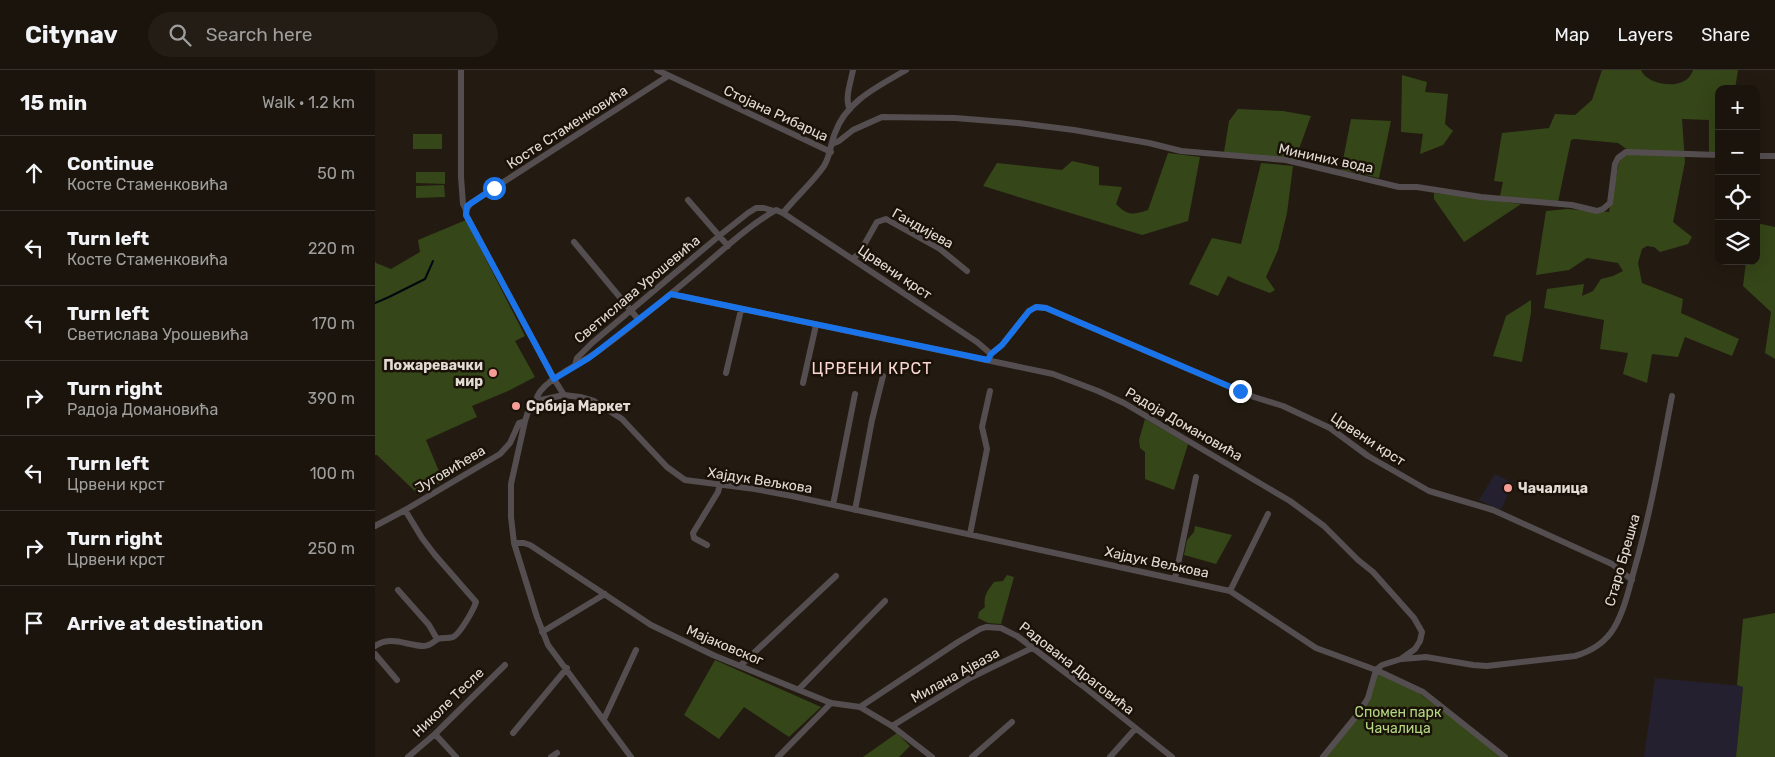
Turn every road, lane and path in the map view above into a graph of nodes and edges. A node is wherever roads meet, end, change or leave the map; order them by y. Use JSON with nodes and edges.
{"nodes":[{"id":1,"x":461,"y":70,"type":"edge"},
{"id":2,"x":657,"y":70,"type":"edge"},
{"id":3,"x":853,"y":70,"type":"edge"},
{"id":4,"x":905,"y":70,"type":"edge"},
{"id":5,"x":668,"y":76,"type":"junction"},
{"id":6,"x":850,"y":109,"type":"junction"},
{"id":7,"x":833,"y":144,"type":"junction"},
{"id":8,"x":831,"y":152,"type":"junction"},
{"id":9,"x":1715,"y":155,"type":"edge"},
{"id":10,"x":1760,"y":156,"type":"edge"},
{"id":11,"x":1775,"y":156,"type":"edge"},
{"id":12,"x":688,"y":200,"type":"dead end"},
{"id":13,"x":466,"y":210,"type":"junction"},
{"id":14,"x":774,"y":211,"type":"junction"},
{"id":15,"x":783,"y":212,"type":"junction"},
{"id":16,"x":719,"y":236,"type":"junction"},
{"id":17,"x":574,"y":242,"type":"dead end"},
{"id":18,"x":728,"y":246,"type":"junction"},
{"id":19,"x":853,"y":259,"type":"junction"},
{"id":20,"x":967,"y":271,"type":"dead end"},
{"id":21,"x":671,"y":294,"type":"junction"},
{"id":22,"x":631,"y":310,"type":"junction"},
{"id":23,"x":741,"y":310,"type":"junction"},
{"id":24,"x":639,"y":319,"type":"junction"},
{"id":25,"x":816,"y":325,"type":"junction"},
{"id":26,"x":989,"y":357,"type":"junction"},
{"id":27,"x":575,"y":365,"type":"junction"},
{"id":28,"x":726,"y":373,"type":"dead end"},
{"id":29,"x":883,"y":376,"type":"dead end"},
{"id":30,"x":554,"y":379,"type":"junction"},
{"id":31,"x":803,"y":382,"type":"dead end"},
{"id":32,"x":990,"y":391,"type":"dead end"},
{"id":33,"x":855,"y":394,"type":"dead end"},
{"id":34,"x":564,"y":395,"type":"junction"},
{"id":35,"x":1672,"y":396,"type":"dead end"},
{"id":36,"x":536,"y":401,"type":"junction"},
{"id":37,"x":525,"y":421,"type":"junction"},
{"id":38,"x":1196,"y":477,"type":"dead end"},
{"id":39,"x":720,"y":484,"type":"junction"},
{"id":40,"x":833,"y":505,"type":"junction"},
{"id":41,"x":405,"y":510,"type":"junction"},
{"id":42,"x":855,"y":510,"type":"junction"},
{"id":43,"x":1268,"y":514,"type":"dead end"},
{"id":44,"x":375,"y":526,"type":"edge"},
{"id":45,"x":970,"y":534,"type":"junction"},
{"id":46,"x":515,"y":543,"type":"junction"},
{"id":47,"x":707,"y":545,"type":"dead end"},
{"id":48,"x":836,"y":576,"type":"dead end"},
{"id":49,"x":1175,"y":579,"type":"junction"},
{"id":50,"x":1632,"y":580,"type":"junction"},
{"id":51,"x":398,"y":590,"type":"dead end"},
{"id":52,"x":1230,"y":591,"type":"junction"},
{"id":53,"x":605,"y":594,"type":"junction"},
{"id":54,"x":885,"y":601,"type":"dead end"},
{"id":55,"x":542,"y":632,"type":"junction"},
{"id":56,"x":437,"y":640,"type":"junction"},
{"id":57,"x":375,"y":646,"type":"edge"},
{"id":58,"x":1032,"y":648,"type":"junction"},
{"id":59,"x":636,"y":650,"type":"dead end"},
{"id":60,"x":375,"y":654,"type":"edge"},
{"id":61,"x":1401,"y":659,"type":"junction"},
{"id":62,"x":505,"y":665,"type":"dead end"},
{"id":63,"x":741,"y":665,"type":"junction"},
{"id":64,"x":567,"y":668,"type":"junction"},
{"id":65,"x":1376,"y":670,"type":"junction"},
{"id":66,"x":397,"y":680,"type":"dead end"},
{"id":67,"x":799,"y":689,"type":"junction"},
{"id":68,"x":831,"y":703,"type":"junction"},
{"id":69,"x":860,"y":707,"type":"junction"},
{"id":70,"x":604,"y":719,"type":"junction"},
{"id":71,"x":1012,"y":722,"type":"dead end"},
{"id":72,"x":892,"y":726,"type":"junction"},
{"id":73,"x":1135,"y":729,"type":"junction"},
{"id":74,"x":513,"y":733,"type":"dead end"},
{"id":75,"x":435,"y":734,"type":"junction"},
{"id":76,"x":408,"y":757,"type":"edge"},
{"id":77,"x":456,"y":757,"type":"edge"},
{"id":78,"x":631,"y":757,"type":"edge"},
{"id":79,"x":778,"y":757,"type":"edge"},
{"id":80,"x":932,"y":757,"type":"edge"},
{"id":81,"x":972,"y":757,"type":"edge"},
{"id":82,"x":1110,"y":757,"type":"edge"},
{"id":83,"x":1171,"y":757,"type":"edge"},
{"id":84,"x":1323,"y":757,"type":"edge"},
{"id":85,"x":1505,"y":757,"type":"edge"}],
"edges":[{"from":1,"to":13,"type":"street"},
{"from":2,"to":5,"type":"street","name":"Стојана Рибарца"},
{"from":3,"to":6,"type":"street"},
{"from":4,"to":6,"type":"street"},
{"from":5,"to":8,"type":"street","name":"Стојана Рибарца"},
{"from":5,"to":13,"type":"street","name":"Косте Стаменковића"},
{"from":6,"to":7,"type":"street"},
{"from":7,"to":8,"type":"street"},
{"from":7,"to":9,"type":"street","name":"Мининих вода"},
{"from":8,"to":15,"type":"street"},
{"from":10,"to":11,"type":"street"},
{"from":12,"to":16,"type":"street","name":"Светислава Урошевића"},
{"from":13,"to":30,"type":"street"},
{"from":14,"to":15,"type":"street","name":"Светислава Урошевића"},
{"from":14,"to":16,"type":"street","name":"Светислава Урошевића"},
{"from":14,"to":18,"type":"street","name":"Светислава Урошевића"},
{"from":15,"to":19,"type":"street","name":"Црвени крст"},
{"from":16,"to":18,"type":"street","name":"Светислава Урошевића"},
{"from":16,"to":22,"type":"street","name":"Светислава Урошевића"},
{"from":17,"to":22,"type":"street"},
{"from":18,"to":21,"type":"street","name":"Светислава Урошевића"},
{"from":19,"to":20,"type":"street","name":"Гандијева"},
{"from":19,"to":26,"type":"street","name":"Црвени крст"},
{"from":21,"to":23,"type":"street","name":"Радоја Домановића"},
{"from":21,"to":24,"type":"street","name":"Светислава Урошевића"},
{"from":22,"to":24,"type":"street"},
{"from":22,"to":27,"type":"street","name":"Светислава Урошевића"},
{"from":23,"to":25,"type":"street","name":"Радоја Домановића"},
{"from":23,"to":28,"type":"street"},
{"from":24,"to":27,"type":"street","name":"Светислава Урошевића"},
{"from":25,"to":26,"type":"street","name":"Радоја Домановића"},
{"from":25,"to":31,"type":"street"},
{"from":26,"to":50,"type":"street","name":"Црвени крст"},
{"from":26,"to":61,"type":"street","name":"Радоја Домановића"},
{"from":27,"to":30,"type":"street","name":"Светислава Урошевића"},
{"from":29,"to":42,"type":"street"},
{"from":30,"to":34,"type":"street"},
{"from":30,"to":36,"type":"street","name":"Светислава Урошевића"},
{"from":32,"to":45,"type":"street"},
{"from":33,"to":40,"type":"street"},
{"from":34,"to":36,"type":"street","name":"Хајдук Вељкова"},
{"from":34,"to":39,"type":"street","name":"Хајдук Вељкова"},
{"from":35,"to":50,"type":"street","name":"Старо Брешка"},
{"from":36,"to":37,"type":"street"},
{"from":37,"to":41,"type":"street","name":"Југовићева"},
{"from":37,"to":46,"type":"street"},
{"from":38,"to":49,"type":"street"},
{"from":39,"to":40,"type":"street","name":"Хајдук Вељкова"},
{"from":39,"to":47,"type":"street"},
{"from":40,"to":42,"type":"street","name":"Хајдук Вељкова"},
{"from":41,"to":44,"type":"street","name":"Југовићева"},
{"from":41,"to":56,"type":"street"},
{"from":42,"to":45,"type":"street","name":"Хајдук Вељкова"},
{"from":43,"to":52,"type":"street"},
{"from":45,"to":49,"type":"street","name":"Хајдук Вељкова"},
{"from":46,"to":53,"type":"street","name":"Мајаковског"},
{"from":46,"to":55,"type":"street"},
{"from":48,"to":63,"type":"street"},
{"from":49,"to":52,"type":"street","name":"Хајдук Вељкова"},
{"from":50,"to":61,"type":"street","name":"Старо Брешка"},
{"from":51,"to":56,"type":"street"},
{"from":52,"to":65,"type":"street","name":"Хајдук Вељкова"},
{"from":53,"to":55,"type":"street"},
{"from":53,"to":63,"type":"street","name":"Мајаковског"},
{"from":54,"to":67,"type":"street"},
{"from":55,"to":64,"type":"street"},
{"from":56,"to":57,"type":"street"},
{"from":58,"to":69,"type":"street","name":"Радована Драговића"},
{"from":58,"to":72,"type":"street","name":"Милана Ајваза"},
{"from":58,"to":73,"type":"street","name":"Радована Драговића"},
{"from":59,"to":70,"type":"street"},
{"from":60,"to":66,"type":"street"},
{"from":61,"to":65,"type":"street","name":"Радоја Домановића"},
{"from":62,"to":75,"type":"street","name":"Николе Тесле"},
{"from":63,"to":67,"type":"street","name":"Мајаковског"},
{"from":64,"to":70,"type":"street"},
{"from":64,"to":74,"type":"street"},
{"from":65,"to":84,"type":"street"},
{"from":65,"to":85,"type":"street","name":"Хајдук Вељкова"},
{"from":67,"to":68,"type":"street","name":"Мајаковског"},
{"from":68,"to":69,"type":"street","name":"Мајаковског"},
{"from":68,"to":79,"type":"street"},
{"from":69,"to":72,"type":"street","name":"Мајаковског"},
{"from":70,"to":78,"type":"street"},
{"from":71,"to":81,"type":"street"},
{"from":72,"to":80,"type":"street","name":"Мајаковског"},
{"from":73,"to":82,"type":"street"},
{"from":73,"to":83,"type":"street","name":"Радована Драговића"},
{"from":75,"to":76,"type":"street","name":"Николе Тесле"},
{"from":75,"to":77,"type":"street"}]}
